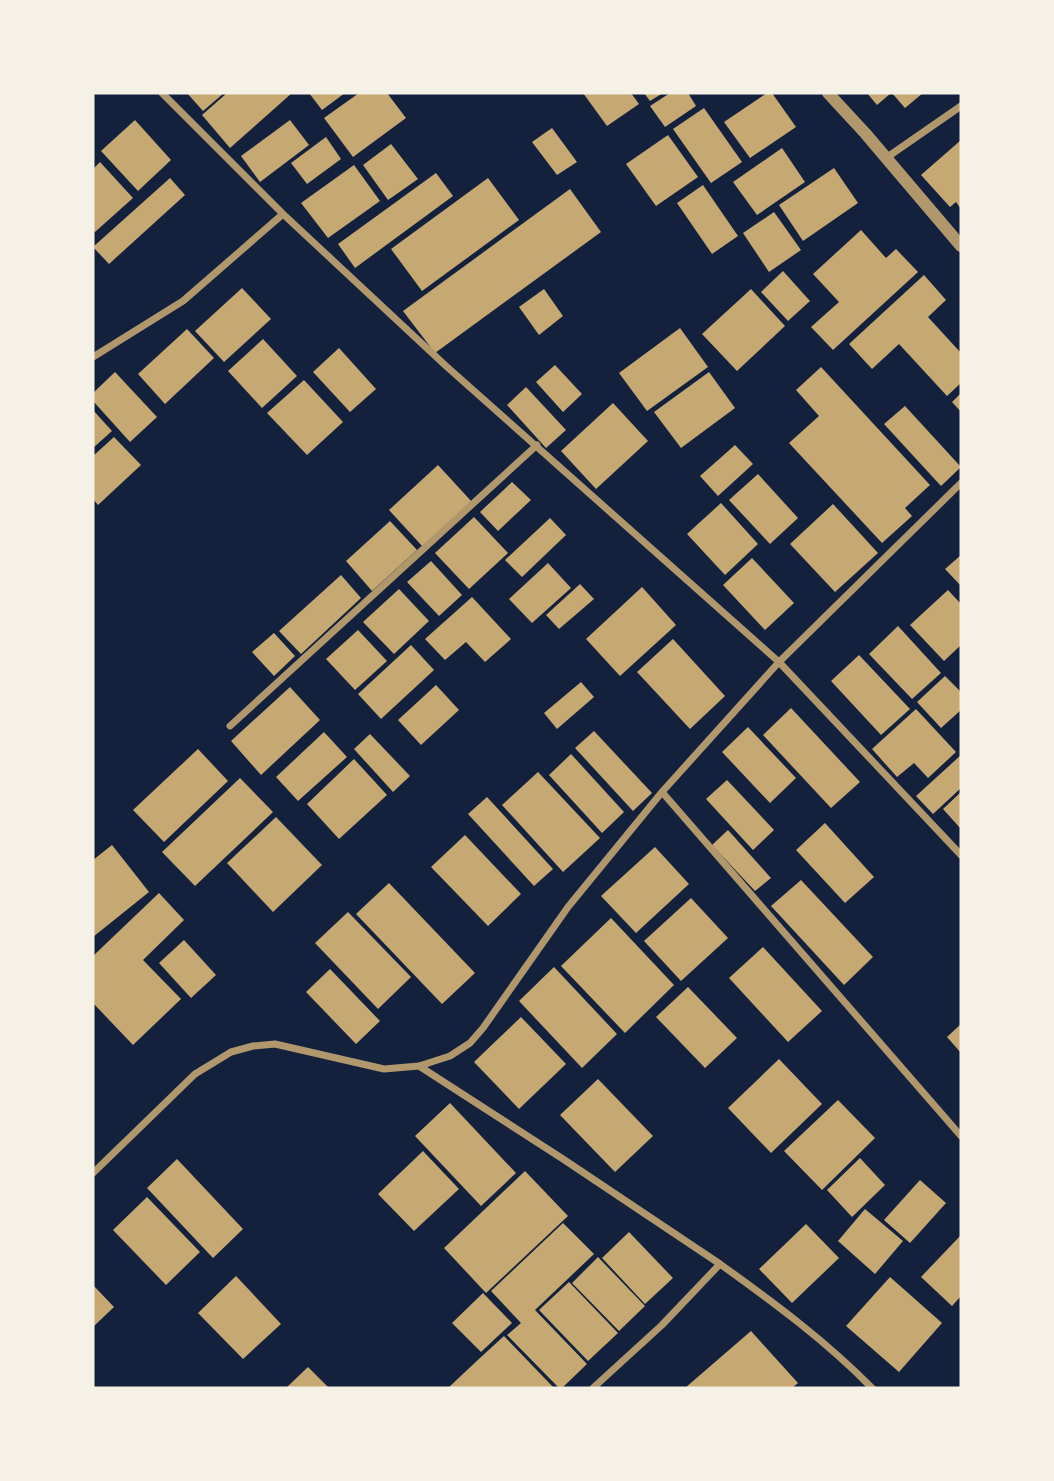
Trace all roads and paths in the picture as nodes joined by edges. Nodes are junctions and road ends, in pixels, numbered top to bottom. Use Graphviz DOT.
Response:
graph roads {
  1 [pos="162,93"];
  2 [pos="828,93"];
  3 [pos="961,106"];
  4 [pos="886,158"];
  5 [pos="283,214"];
  6 [pos="961,246"];
  7 [pos="93,357"];
  8 [pos="537,445"];
  9 [pos="961,484"];
  10 [pos="779,662"];
  11 [pos="230,726"];
  12 [pos="663,792"];
  13 [pos="961,855"];
  14 [pos="419,1066"];
  15 [pos="961,1136"];
  16 [pos="93,1173"];
  17 [pos="720,1264"];
  18 [pos="593,1388"];
  19 [pos="872,1388"];
  1 -- 5 [label="street"];
  2 -- 4 [label="street"];
  3 -- 4 [label="street"];
  4 -- 6 [label="street"];
  5 -- 7 [label="street"];
  5 -- 8 [label="street"];
  8 -- 10 [label="street"];
  8 -- 11 [label="street"];
  9 -- 10 [label="street"];
  10 -- 12 [label="street"];
  10 -- 13 [label="street"];
  12 -- 14 [label="street"];
  12 -- 15 [label="street"];
  14 -- 16 [label="street"];
  14 -- 17 [label="street"];
  17 -- 18 [label="street"];
  17 -- 19 [label="street"];
}
